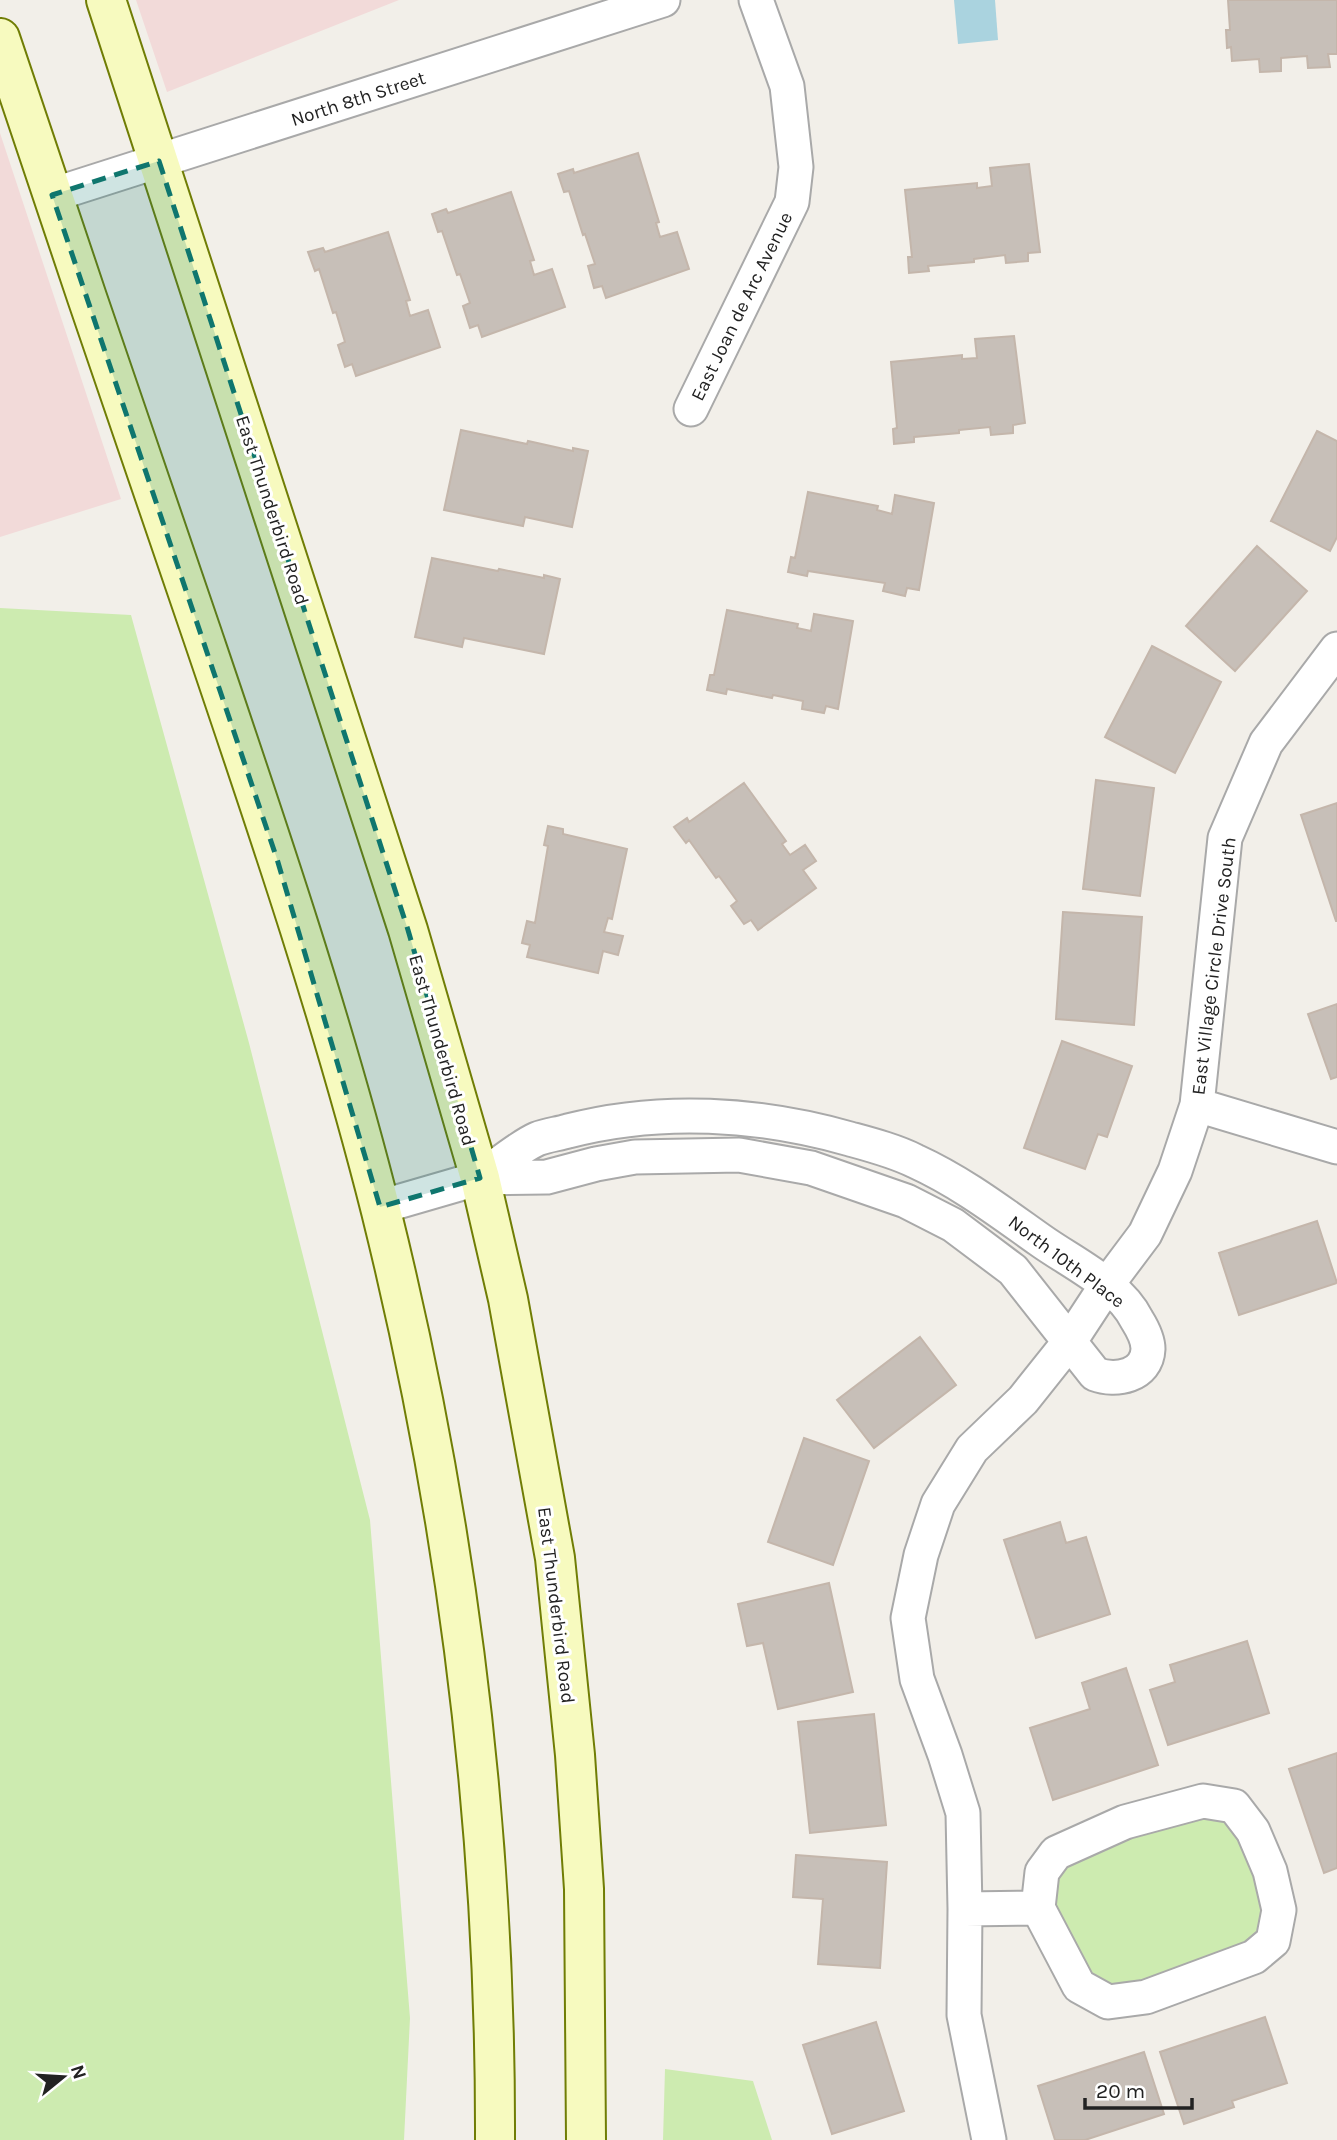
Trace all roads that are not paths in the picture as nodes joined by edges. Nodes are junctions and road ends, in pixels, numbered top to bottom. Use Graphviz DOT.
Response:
graph roads {
  1 [pos="106,0"];
  2 [pos="663,0"];
  3 [pos="756,0"];
  4 [pos="0,38"];
  5 [pos="159,161"];
  6 [pos="52,195"];
  7 [pos="691,409"];
  8 [pos="1337,649"];
  9 [pos="1197,1105"];
  10 [pos="1337,1147"];
  11 [pos="480,1178"];
  12 [pos="380,1207"];
  13 [pos="1106,1286"];
  14 [pos="1070,1341"];
  15 [pos="1038,1908"];
  16 [pos="965,1909"];
  17 [pos="495,2140"];
  18 [pos="586,2140"];
  19 [pos="989,2140"];
  1 -- 5 [label="main road, East Thunderbird Road"];
  2 -- 5 [label="street, North 8th Street"];
  3 -- 7 [label="street, East Joan de Arc Avenue"];
  4 -- 6 [label="main road"];
  5 -- 6 [label="street, North 8th Street"];
  5 -- 11 [label="main road, East Thunderbird Road"];
  6 -- 12 [label="main road"];
  8 -- 9 [label="street, East Village Circle Drive South"];
  9 -- 10 [label="street, East Village Circle Drive South"];
  9 -- 13 [label="street, East Village Circle Drive South"];
  11 -- 12 [label="street, North 10th Place"];
  11 -- 13 [label="street, North 10th Place"];
  11 -- 14 [label="street, North 10th Place"];
  11 -- 18 [label="main road, East Thunderbird Road"];
  12 -- 17 [label="main road"];
  13 -- 14 [label="street, East Village Circle Drive South"];
  13 -- 14 [label="street, North 10th Place"];
  14 -- 16 [label="street, East Village Circle Drive South"];
  15 -- 15 [label="street"];
  15 -- 16 [label="street"];
  16 -- 19 [label="street, East Village Circle Drive South"];
}
